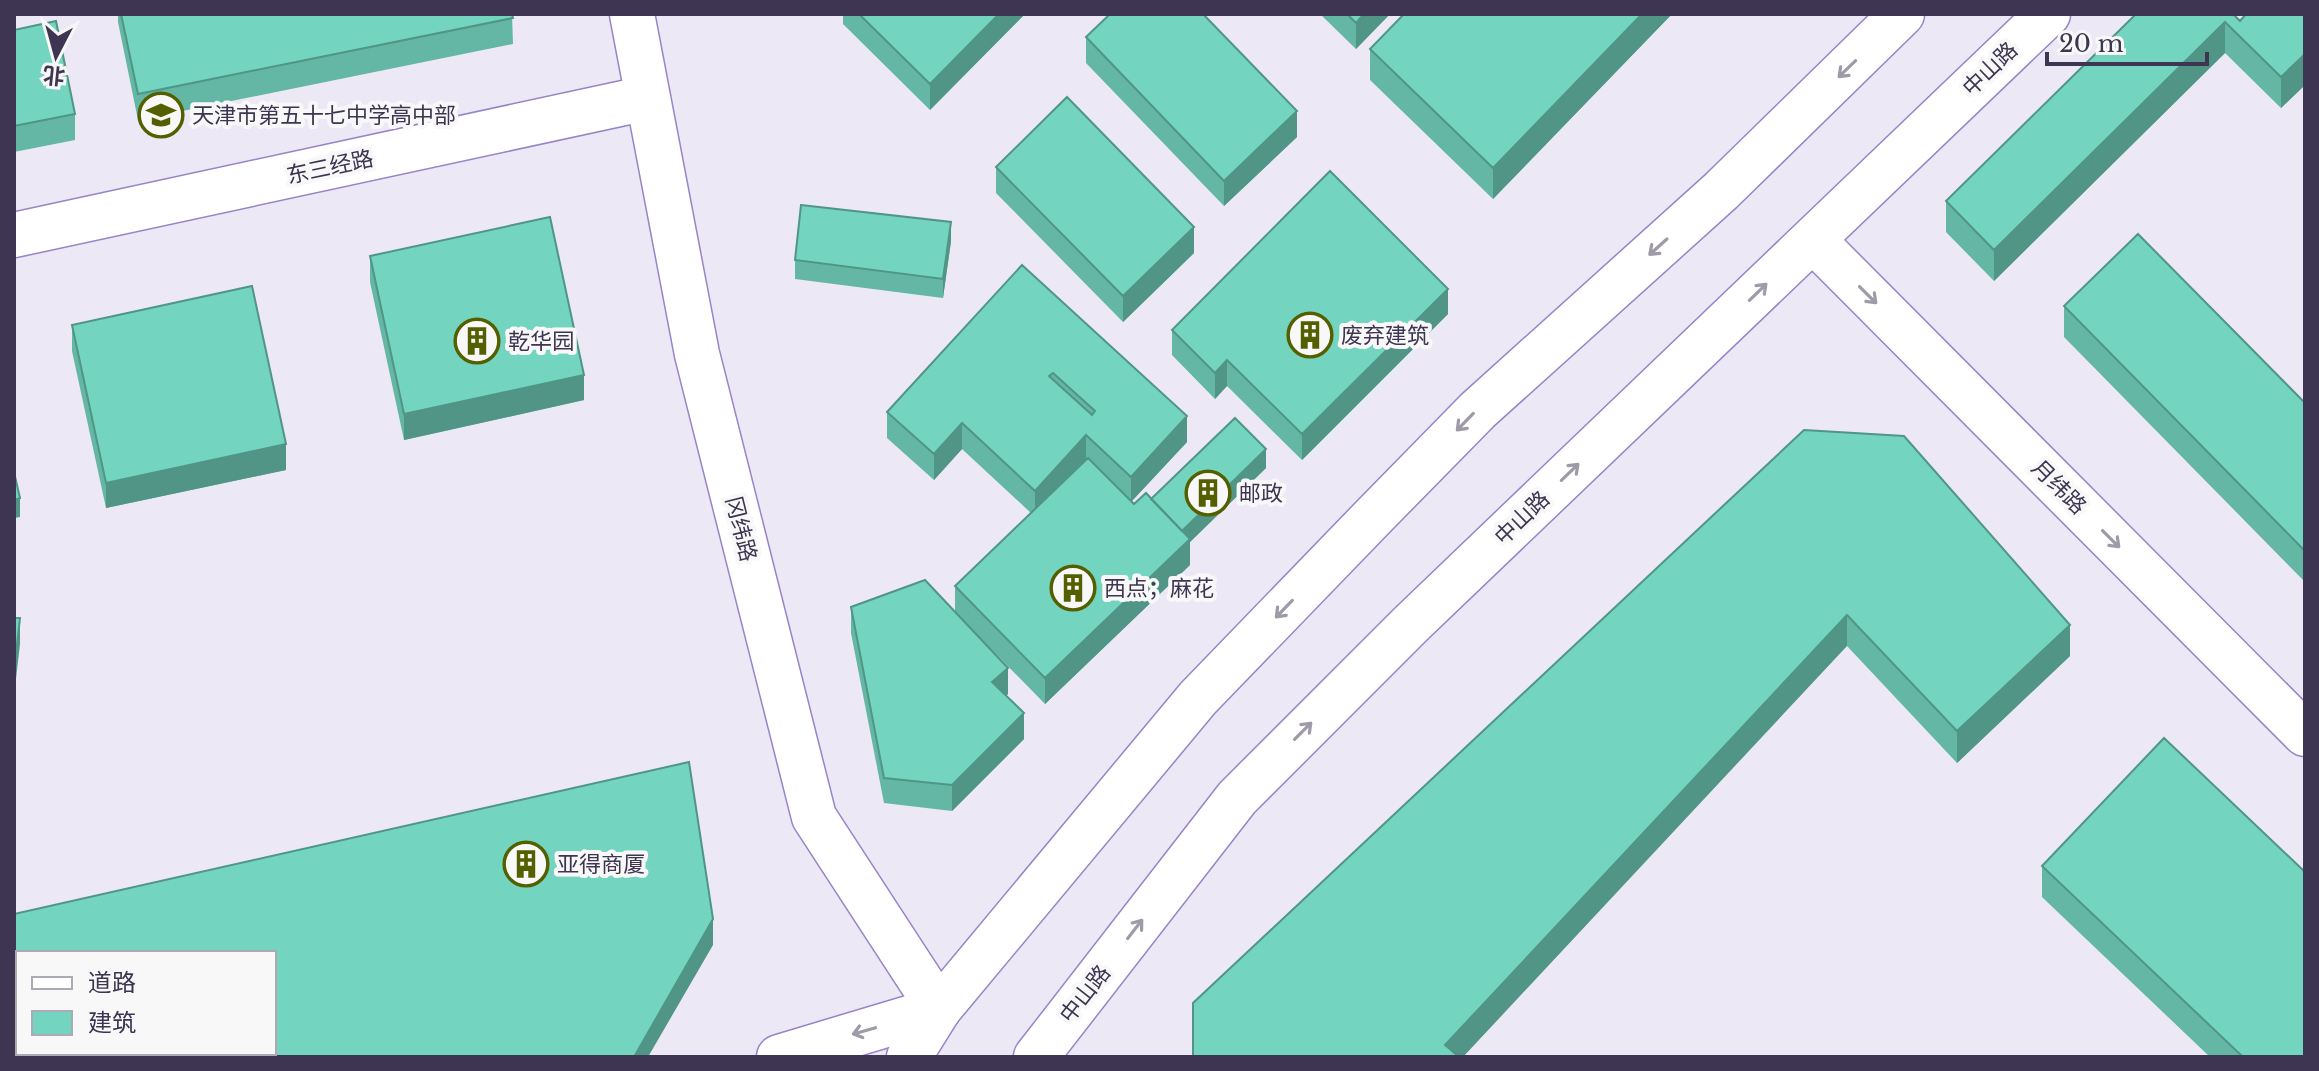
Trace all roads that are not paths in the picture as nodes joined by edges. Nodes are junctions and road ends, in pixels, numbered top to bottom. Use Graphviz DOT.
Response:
graph roads {
  1 [pos="632,14"];
  2 [pos="1902,14"];
  3 [pos="2048,14"];
  4 [pos="647,98"];
  5 [pos="14,235"];
  6 [pos="1813,240"];
  7 [pos="2305,734"];
  8 [pos="939,1009"];
  9 [pos="779,1057"];
  10 [pos="909,1057"];
  11 [pos="1036,1057"];
  1 -- 4 [label="main road, 冈纬路"];
  2 -- 8 [label="main road, one-way"];
  3 -- 6 [label="main road, 中山路"];
  4 -- 5 [label="main road, 东三经路"];
  4 -- 8 [label="main road, 冈纬路"];
  6 -- 7 [label="main road, 月纬路, one-way"];
  11 -- 6 [label="main road, 中山路, one-way"];
  8 -- 9 [label="main road, one-way"];
  8 -- 10 [label="main road"];
}
